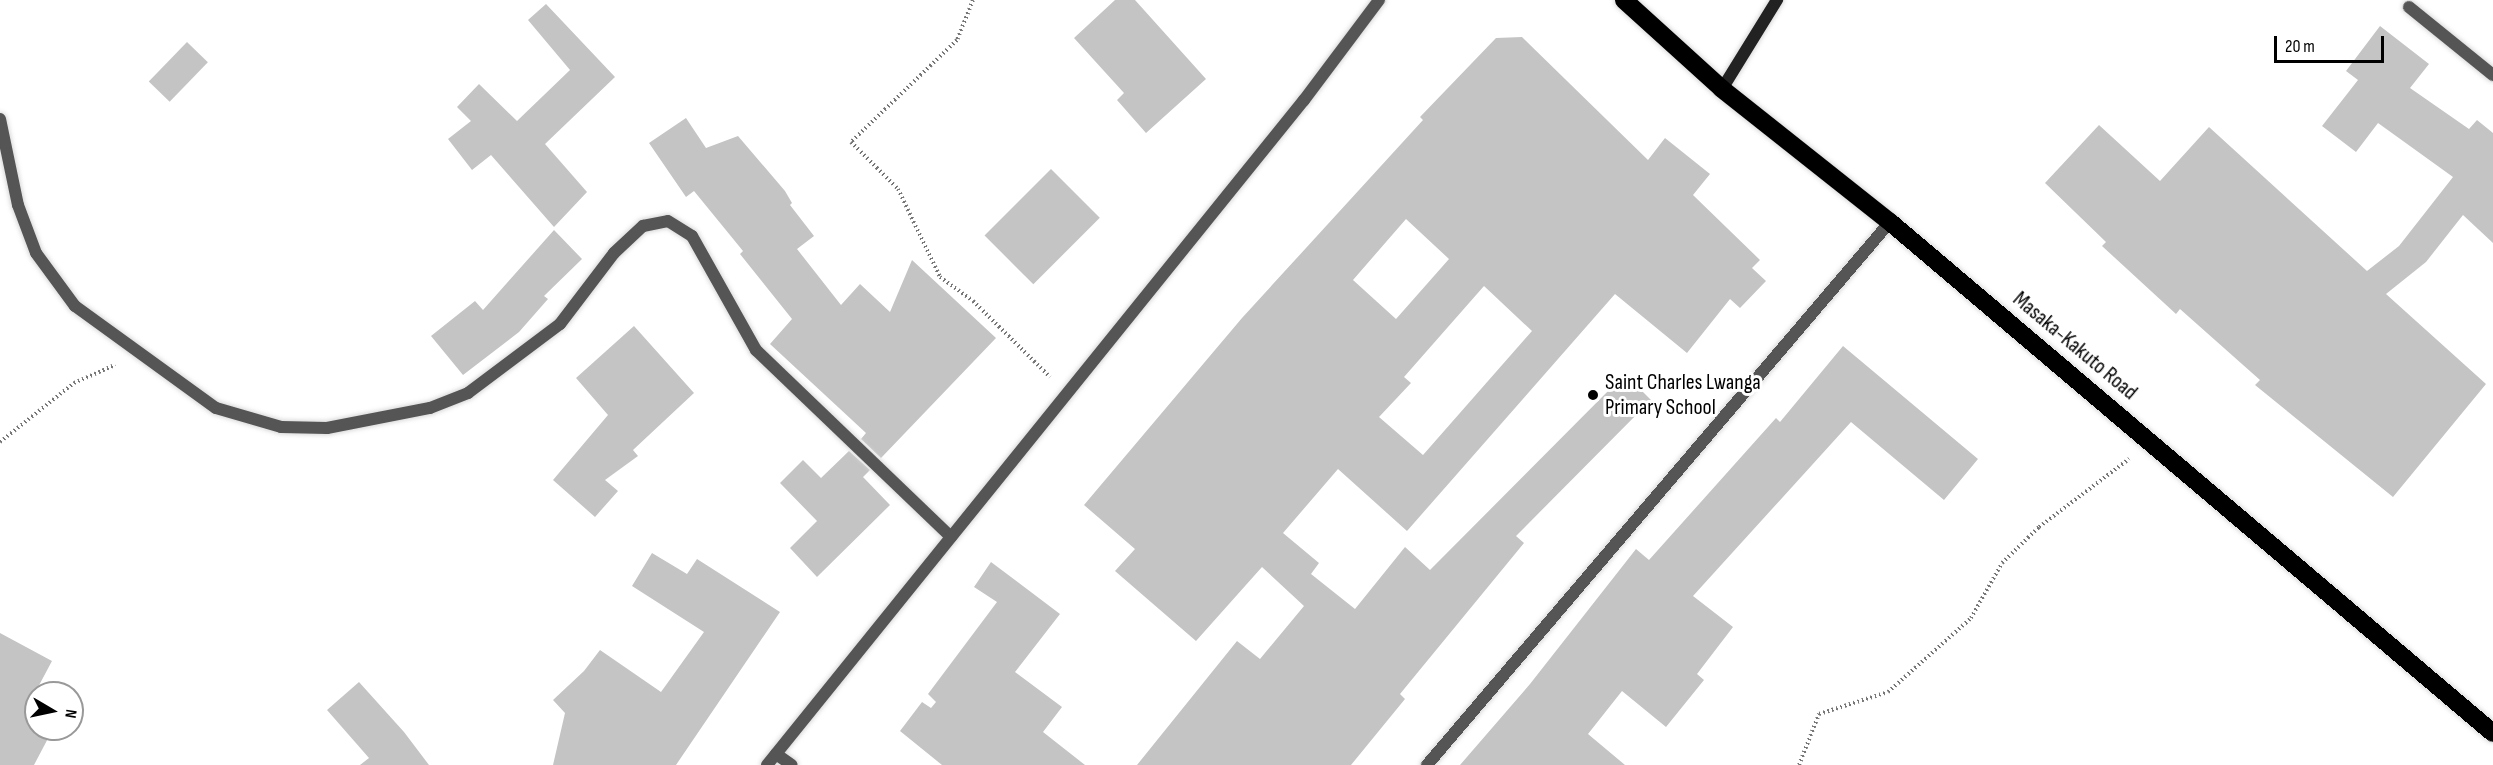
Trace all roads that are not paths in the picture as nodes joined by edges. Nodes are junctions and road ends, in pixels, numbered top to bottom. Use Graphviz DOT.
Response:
graph roads {
  1 [pos="1379,0"];
  2 [pos="1624,0"];
  3 [pos="1777,0"];
  4 [pos="2409,7"];
  5 [pos="2493,75"];
  6 [pos="1722,88"];
  7 [pos="0,119"];
  8 [pos="1890,222"];
  9 [pos="951,537"];
  10 [pos="2493,733"];
  11 [pos="776,754"];
  12 [pos="767,765"];
  13 [pos="792,765"];
  14 [pos="1427,765"];
  1 -- 9 [label="street"];
  2 -- 6 [label="highway, Masaka-Kakuto Road"];
  3 -- 6 [label="street"];
  4 -- 5 [label="street"];
  6 -- 8 [label="highway, Masaka-Kakuto Road"];
  7 -- 9 [label="street"];
  8 -- 10 [label="highway, Masaka-Kakuto Road"];
  8 -- 14 [label="street"];
  9 -- 11 [label="street"];
  11 -- 12 [label="street"];
  11 -- 13 [label="street"];
}
